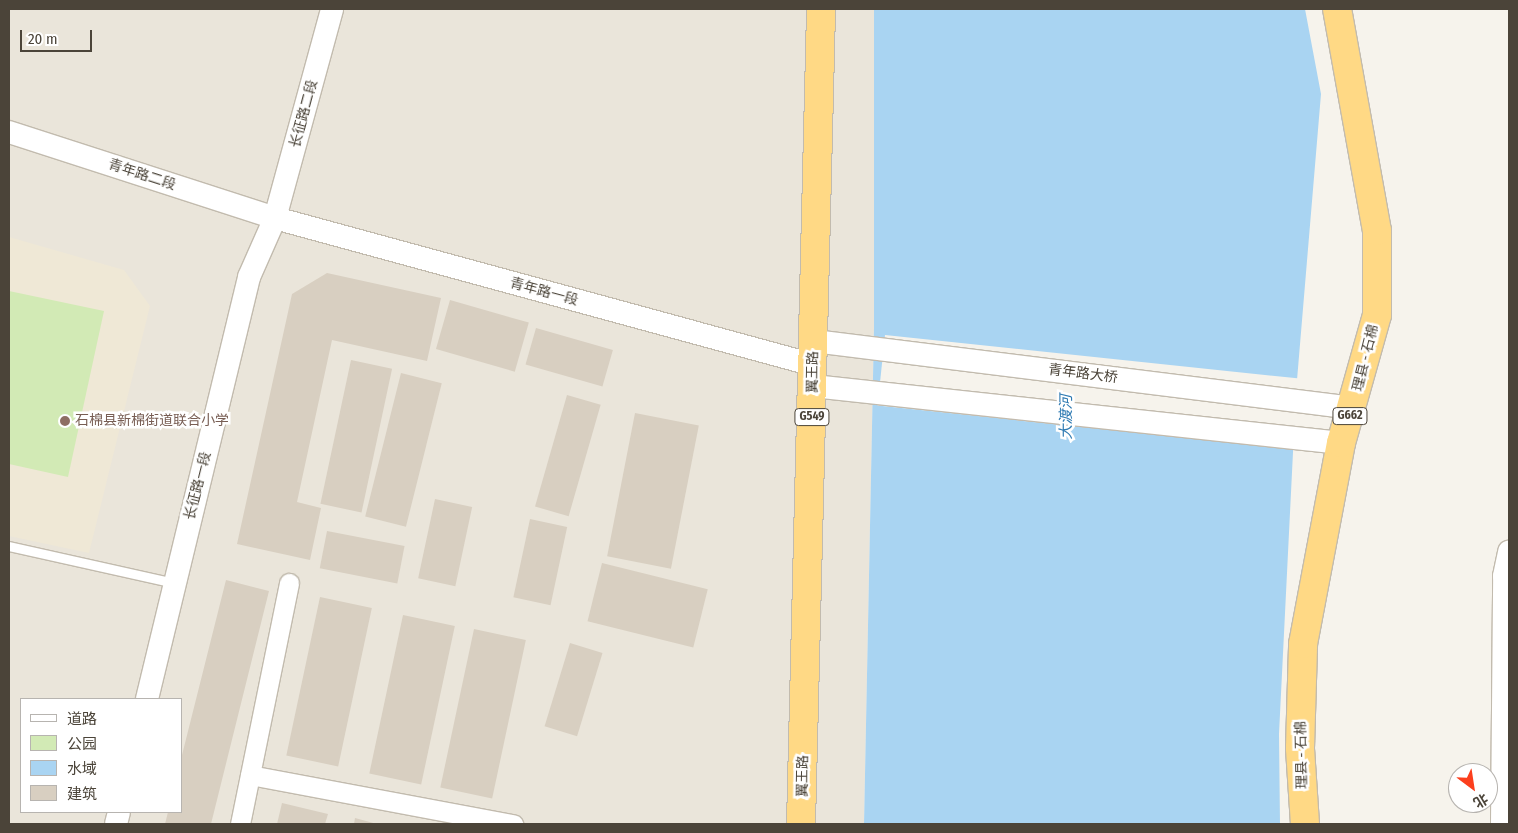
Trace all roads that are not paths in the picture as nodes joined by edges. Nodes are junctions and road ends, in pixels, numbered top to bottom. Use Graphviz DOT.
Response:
graph roads {
  1 [pos="332,9"];
  2 [pos="821,9"];
  3 [pos="1337,9"];
  4 [pos="9,132"];
  5 [pos="275,218"];
  6 [pos="813,364"];
  7 [pos="1353,408"];
  8 [pos="1341,443"];
  9 [pos="9,546"];
  10 [pos="1509,552"];
  11 [pos="175,583"];
  12 [pos="289,583"];
  13 [pos="147,698"];
  14 [pos="250,774"];
  15 [pos="240,824"];
  16 [pos="513,824"];
  17 [pos="802,824"];
  18 [pos="1305,824"];
  19 [pos="1502,824"];
  1 -- 5 [label="street, 长征路二段"];
  2 -- 6 [label="highway, 翼王路 / G549"];
  3 -- 7 [label="highway, 理县 - 石棉 / G662"];
  4 -- 5 [label="street, 青年路二段"];
  5 -- 6 [label="street, 青年路一段"];
  5 -- 11 [label="street, 长征路一段"];
  6 -- 7 [label="street, 青年路大桥"];
  6 -- 8 [label="street"];
  6 -- 17 [label="highway, 翼王路 / G549"];
  7 -- 8 [label="highway, 理县 - 石棉 / G662"];
  8 -- 18 [label="highway, 理县 - 石棉 / G662"];
  9 -- 11 [label="lane"];
  10 -- 19 [label="street"];
  11 -- 13 [label="street, 长征路一段"];
  12 -- 14 [label="street"];
  14 -- 15 [label="street"];
  14 -- 16 [label="street"];
}
